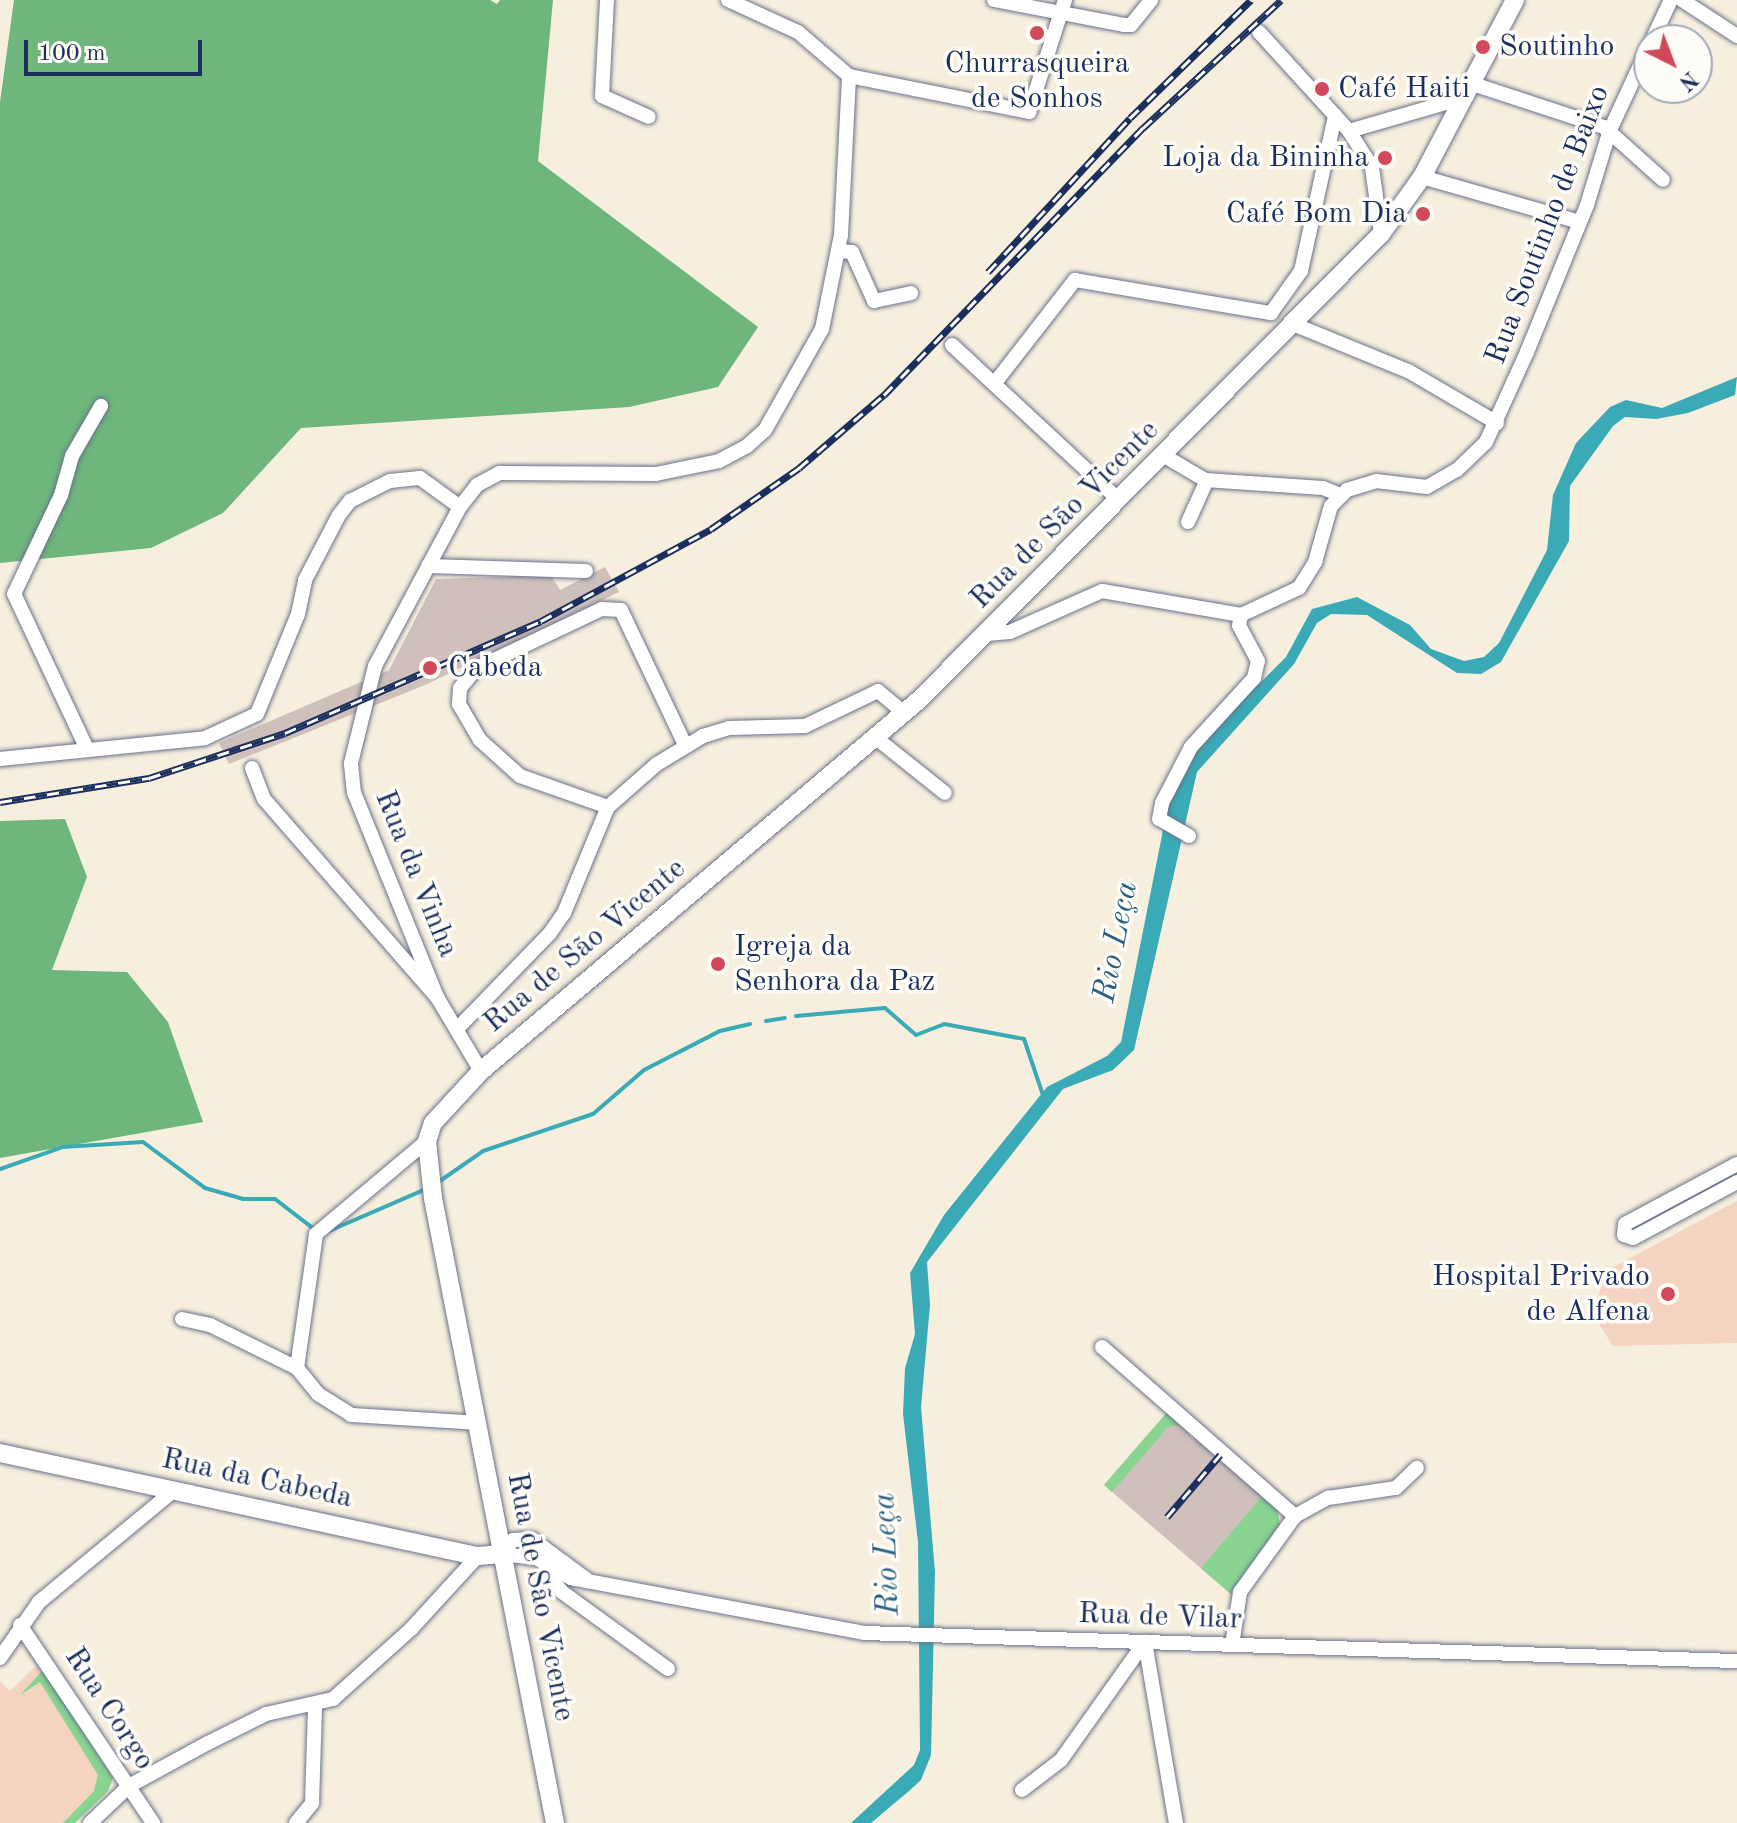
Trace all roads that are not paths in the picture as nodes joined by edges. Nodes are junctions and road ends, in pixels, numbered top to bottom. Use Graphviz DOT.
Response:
graph roads {
  1 [pos="607,0"];
  2 [pos="728,0"];
  3 [pos="994,0"];
  4 [pos="1151,0"];
  5 [pos="1515,0"];
  6 [pos="1671,0"];
  7 [pos="1682,0"];
  8 [pos="1064,8"];
  9 [pos="1660,24"];
  10 [pos="1259,32"];
  11 [pos="1737,36"];
  12 [pos="849,76"];
  13 [pos="1633,80"];
  14 [pos="1469,91"];
  15 [pos="1335,116"];
  16 [pos="649,117"];
  17 [pos="1610,130"];
  18 [pos="1349,131"];
  19 [pos="1422,177"];
  20 [pos="1663,180"];
  21 [pos="1580,222"];
  22 [pos="1381,234"];
  23 [pos="840,251"];
  24 [pos="911,293"];
  25 [pos="1271,313"];
  26 [pos="1290,326"];
  27 [pos="952,345"];
  28 [pos="994,384"];
  29 [pos="101,406"];
  30 [pos="1497,423"];
  31 [pos="1163,455"];
  32 [pos="1207,480"];
  33 [pos="1340,495"];
  34 [pos="1119,500"];
  35 [pos="460,507"];
  36 [pos="1188,522"];
  37 [pos="428,566"];
  38 [pos="586,571"];
  39 [pos="1241,615"];
  40 [pos="987,634"];
  41 [pos="904,713"];
  42 [pos="876,738"];
  43 [pos="685,745"];
  44 [pos="87,749"];
  45 [pos="0,759"];
  46 [pos="252,768"];
  47 [pos="945,793"];
  48 [pos="608,807"];
  49 [pos="1189,836"];
  50 [pos="437,997"];
  51 [pos="457,1029"];
  52 [pos="481,1071"];
  53 [pos="427,1141"];
  54 [pos="1737,1164"];
  55 [pos="1737,1170"];
  56 [pos="1737,1182"];
  57 [pos="1704,1200"];
  58 [pos="182,1319"];
  59 [pos="1102,1347"];
  60 [pos="297,1368"];
  61 [pos="477,1423"];
  62 [pos="0,1453"];
  63 [pos="1417,1468"];
  64 [pos="173,1491"];
  65 [pos="1295,1516"];
  66 [pos="502,1554"];
  67 [pos="478,1556"];
  68 [pos="547,1564"];
  69 [pos="586,1579"];
  70 [pos="20,1625"];
  71 [pos="1145,1642"];
  72 [pos="1232,1645"];
  73 [pos="0,1658"];
  74 [pos="1737,1661"];
  75 [pos="668,1669"];
  76 [pos="315,1706"];
  77 [pos="129,1786"];
  78 [pos="1022,1790"];
  79 [pos="90,1823"];
  80 [pos="153,1823"];
  81 [pos="296,1823"];
  82 [pos="555,1823"];
  83 [pos="1176,1823"];
  1 -- 16 [label="street"];
  2 -- 12 [label="street"];
  3 -- 8 [label="street"];
  4 -- 8 [label="street"];
  5 -- 14 [label="main road, Rua de São Vicente"];
  6 -- 9 [label="street"];
  7 -- 11 [label="street"];
  8 -- 12 [label="street"];
  10 -- 15 [label="street"];
  12 -- 23 [label="street, Rua da Vinha"];
  13 -- 17 [label="street, Rua Soutinho de Baixo"];
  14 -- 17 [label="street"];
  14 -- 18 [label="street"];
  14 -- 19 [label="main road, Rua de São Vicente"];
  15 -- 18 [label="street"];
  15 -- 25 [label="street"];
  17 -- 20 [label="street"];
  17 -- 21 [label="street, Rua Soutinho de Baixo"];
  18 -- 22 [label="street"];
  19 -- 21 [label="street"];
  19 -- 22 [label="main road, Rua de São Vicente"];
  21 -- 30 [label="street, Rua Soutinho de Baixo"];
  22 -- 26 [label="main road, Rua de São Vicente"];
  23 -- 24 [label="street"];
  23 -- 35 [label="street, Rua da Vinha"];
  25 -- 26 [label="street"];
  25 -- 28 [label="street"];
  26 -- 30 [label="street"];
  26 -- 31 [label="main road, Rua de São Vicente"];
  27 -- 28 [label="street"];
  28 -- 34 [label="street"];
  29 -- 44 [label="street"];
  30 -- 33 [label="street, Rua Soutinho de Baixo"];
  31 -- 32 [label="street"];
  31 -- 34 [label="main road, Rua de São Vicente"];
  32 -- 33 [label="street"];
  32 -- 36 [label="street"];
  33 -- 39 [label="street"];
  34 -- 40 [label="main road, Rua de São Vicente"];
  35 -- 37 [label="street, Rua da Vinha"];
  35 -- 44 [label="street"];
  37 -- 38 [label="street"];
  37 -- 50 [label="street, Rua da Vinha"];
  39 -- 40 [label="street"];
  39 -- 49 [label="street"];
  40 -- 41 [label="main road, Rua de São Vicente"];
  41 -- 42 [label="main road, Rua de São Vicente"];
  41 -- 43 [label="street"];
  42 -- 47 [label="street"];
  42 -- 52 [label="main road, Rua de São Vicente"];
  43 -- 48 [label="street"];
  43 -- 48 [label="street"];
  44 -- 45 [label="street"];
  46 -- 50 [label="street"];
  48 -- 51 [label="street"];
  50 -- 51 [label="street"];
  51 -- 52 [label="street"];
  52 -- 53 [label="main road, Rua de São Vicente"];
  53 -- 60 [label="street"];
  53 -- 61 [label="main road, Rua de São Vicente"];
  54 -- 57 [label="street"];
  55 -- 57 [label="street"];
  56 -- 57 [label="street"];
  58 -- 60 [label="street"];
  59 -- 65 [label="street"];
  60 -- 61 [label="street"];
  61 -- 66 [label="main road, Rua de São Vicente"];
  62 -- 64 [label="main road, Rua da Cabeda"];
  63 -- 65 [label="street"];
  64 -- 67 [label="main road, Rua da Cabeda"];
  64 -- 70 [label="street"];
  65 -- 72 [label="street"];
  66 -- 67 [label="main road, Rua da Cabeda"];
  66 -- 68 [label="street, Rua de Vilar"];
  66 -- 69 [label="street, Rua de Vilar"];
  66 -- 82 [label="main road, Rua de São Vicente"];
  67 -- 76 [label="street"];
  68 -- 69 [label="street, Rua de Vilar"];
  68 -- 75 [label="street"];
  69 -- 71 [label="street, Rua de Vilar"];
  70 -- 73 [label="street"];
  70 -- 77 [label="street, Rua Corgo"];
  71 -- 72 [label="street, Rua de Vilar"];
  71 -- 78 [label="street"];
  71 -- 83 [label="street"];
  72 -- 74 [label="street, Rua de Vilar"];
  76 -- 77 [label="street"];
  76 -- 81 [label="street"];
  77 -- 79 [label="street"];
  77 -- 80 [label="street, Rua Corgo"];
}
